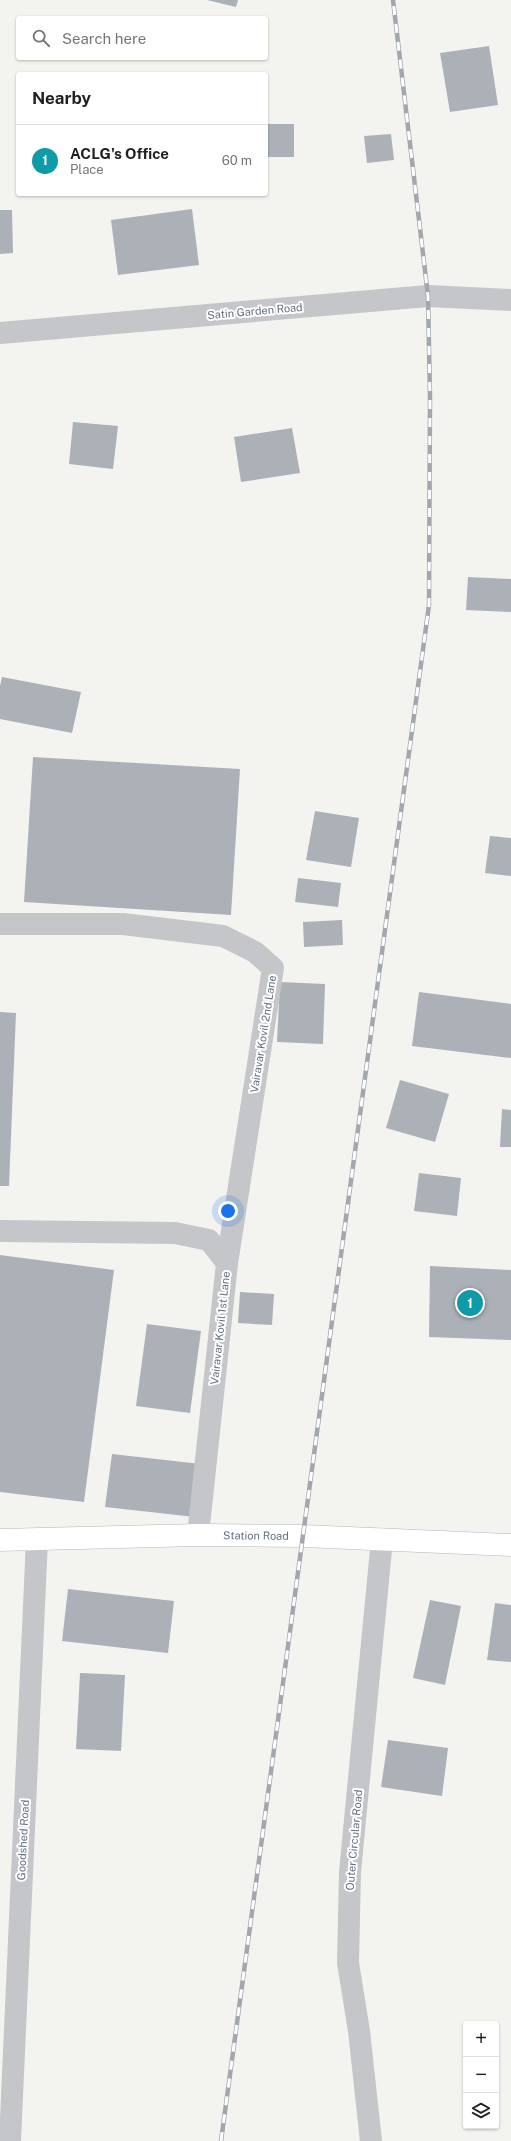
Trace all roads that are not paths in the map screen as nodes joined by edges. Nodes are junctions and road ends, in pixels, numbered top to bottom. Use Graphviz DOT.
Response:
graph roads {
  1 [pos="511,300"];
  2 [pos="0,333"];
  3 [pos="0,924"];
  4 [pos="0,1231"];
  5 [pos="227,1263"];
  6 [pos="198,1536"];
  7 [pos="382,1538"];
  8 [pos="37,1539"];
  9 [pos="0,1540"];
  10 [pos="511,1545"];
  11 [pos="10,2141"];
  12 [pos="371,2141"];
  1 -- 2 [label="street, Satin Garden Road"];
  3 -- 5 [label="street, Vairavar Kovil 2nd Lane"];
  4 -- 5 [label="street, Vairavar Kovil 1st Lane"];
  5 -- 6 [label="street, Vairavar Kovil 1st Lane"];
  6 -- 7 [label="main road, Station Road"];
  6 -- 8 [label="main road, Station Road"];
  7 -- 10 [label="main road, Station Road"];
  7 -- 12 [label="street, Outer Circular Road"];
  8 -- 9 [label="main road, Station Road"];
  8 -- 11 [label="street, Goodshed Road"];
}
